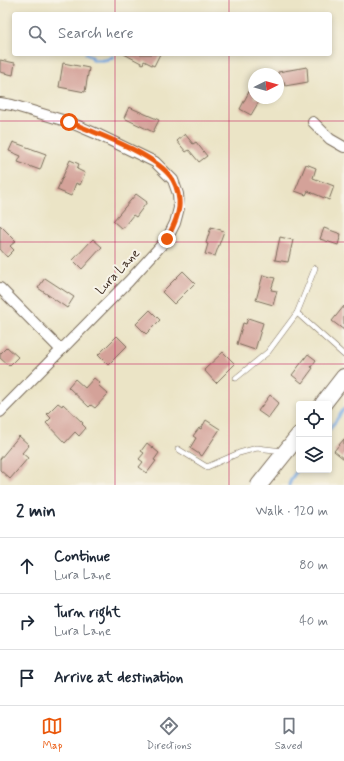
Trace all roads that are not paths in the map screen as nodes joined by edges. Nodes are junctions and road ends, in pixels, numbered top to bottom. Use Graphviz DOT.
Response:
graph roads {
  1 [pos="0,103"];
  2 [pos="313,122"];
  3 [pos="344,147"];
  4 [pos="315,268"];
  5 [pos="0,288"];
  6 [pos="297,313"];
  7 [pos="61,350"];
  8 [pos="344,355"];
  9 [pos="344,377"];
  10 [pos="236,378"];
  11 [pos="325,401"];
  12 [pos="0,412"];
  13 [pos="297,437"];
  14 [pos="178,449"];
  15 [pos="286,452"];
  16 [pos="259,485"];
  1 -- 7 [label="street, Lura Lane"];
  2 -- 3 [label="street"];
  4 -- 6 [label="lane"];
  5 -- 7 [label="street"];
  6 -- 8 [label="lane"];
  6 -- 10 [label="lane"];
  7 -- 12 [label="street, Lura Lane"];
  9 -- 11 [label="main road"];
  13 -- 15 [label="main road"];
  14 -- 15 [label="lane"];
  15 -- 16 [label="main road"];
}
